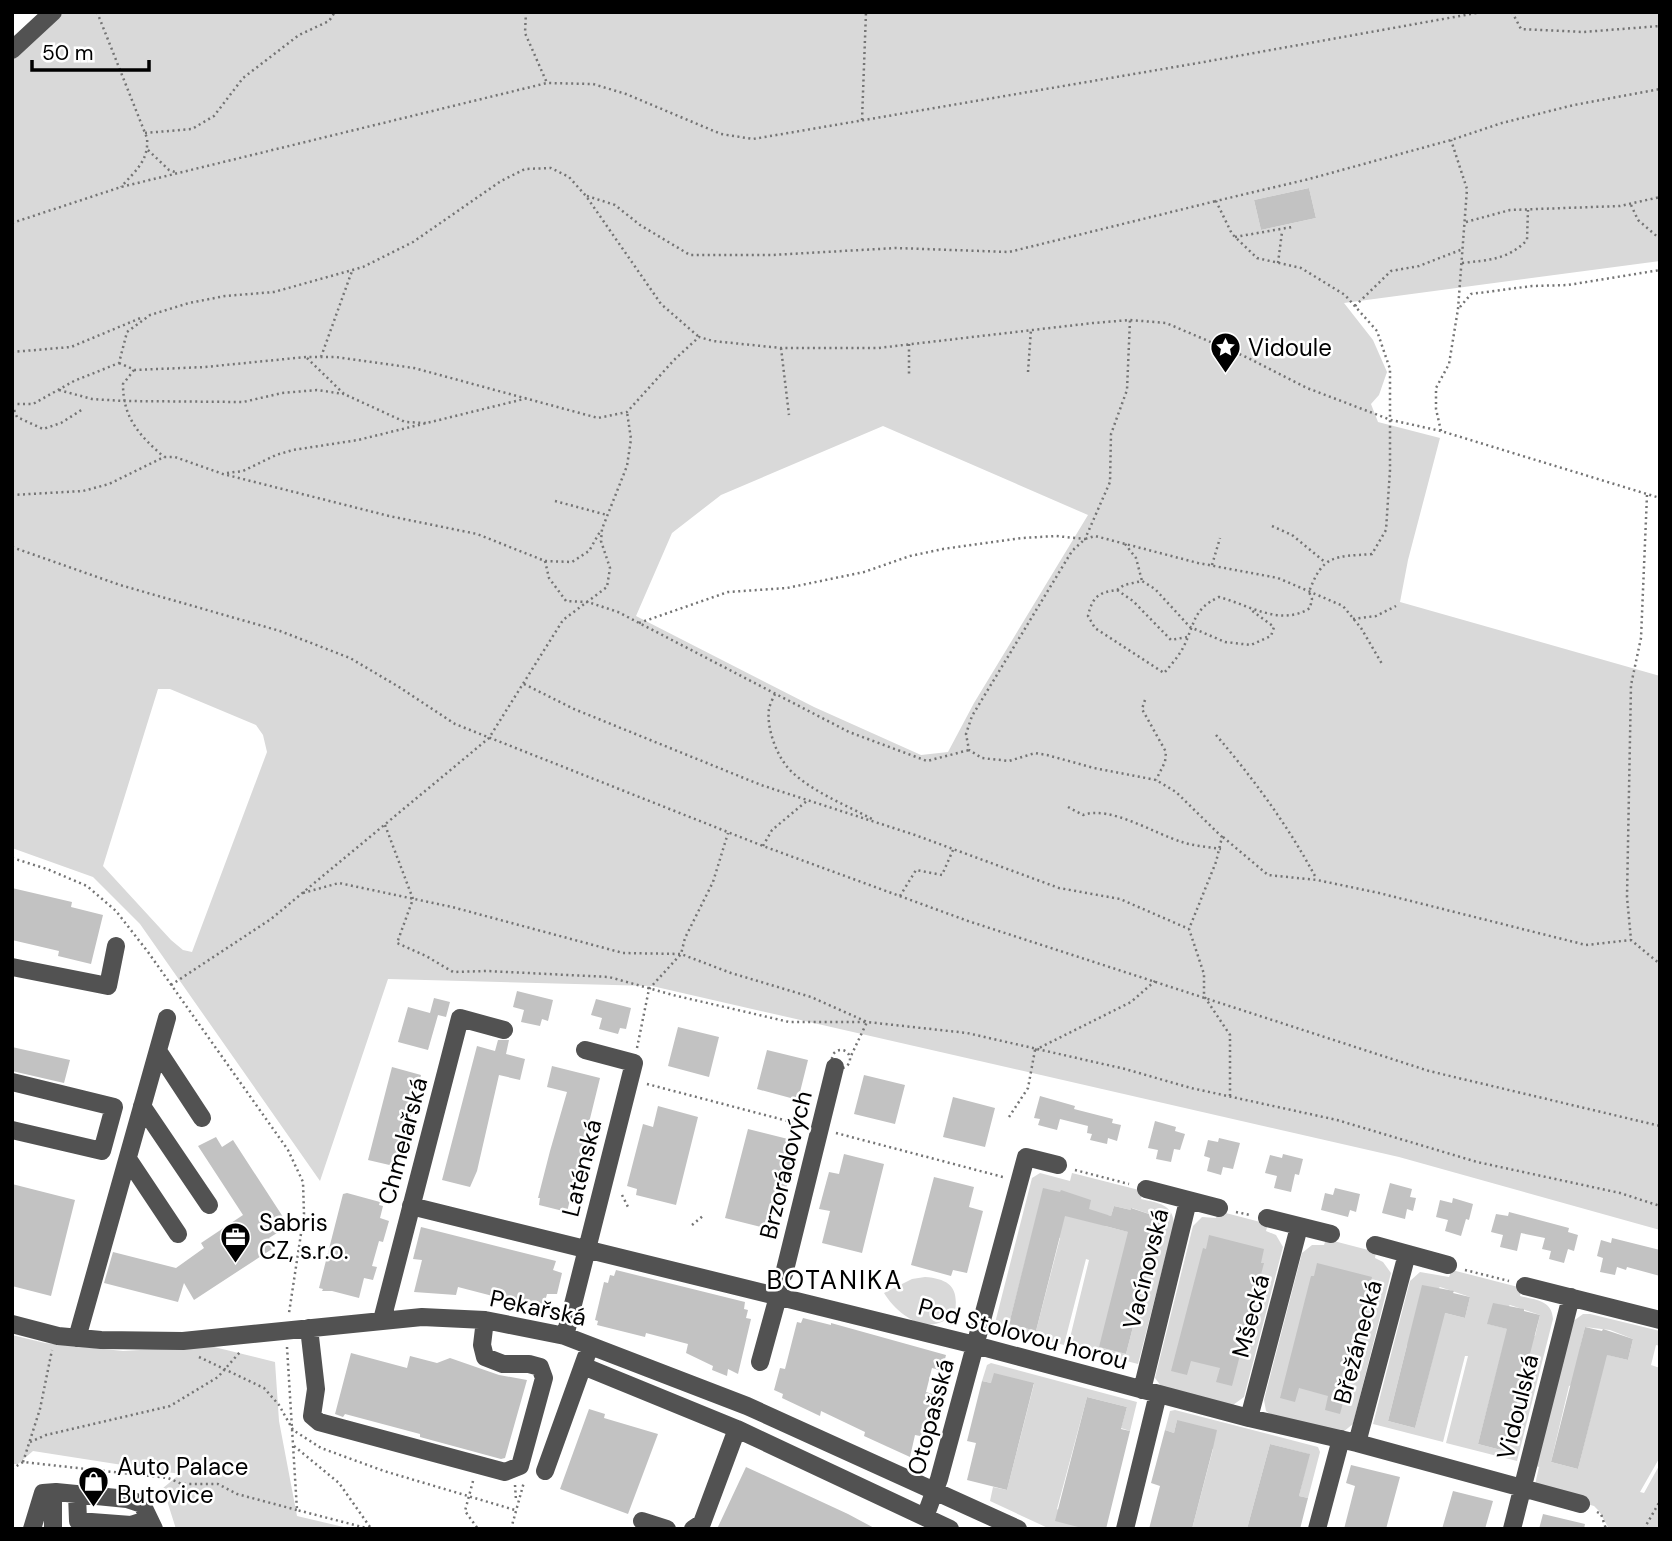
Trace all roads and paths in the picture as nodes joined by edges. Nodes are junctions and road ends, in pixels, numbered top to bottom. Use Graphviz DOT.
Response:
graph roads {
  1 [pos="53,12"];
  2 [pos="97,12"];
  3 [pos="335,12"];
  4 [pos="526,12"];
  5 [pos="866,12"];
  6 [pos="1482,12"];
  7 [pos="1511,12"];
  8 [pos="1660,26"];
  9 [pos="12,50"];
  10 [pos="547,83"];
  11 [pos="1660,89"];
  12 [pos="862,120"];
  13 [pos="145,133"];
  14 [pos="1451,140"];
  15 [pos="148,149"];
  16 [pos="178,173"];
  17 [pos="121,187"];
  18 [pos="586,196"];
  19 [pos="1660,197"];
  20 [pos="1216,201"];
  21 [pos="1630,204"];
  22 [pos="1528,209"];
  23 [pos="12,223"];
  24 [pos="1465,223"];
  25 [pos="1292,227"];
  26 [pos="1282,230"];
  27 [pos="1235,237"];
  28 [pos="1660,239"];
  29 [pos="1463,249"];
  30 [pos="1278,263"];
  31 [pos="1462,263"];
  32 [pos="1660,270"];
  33 [pos="352,271"];
  34 [pos="1355,306"];
  35 [pos="1458,309"];
  36 [pos="149,315"];
  37 [pos="1130,320"];
  38 [pos="1031,329"];
  39 [pos="699,337"];
  40 [pos="909,344"];
  41 [pos="781,348"];
  42 [pos="12,352"];
  43 [pos="306,357"];
  44 [pos="321,357"];
  45 [pos="119,363"];
  46 [pos="135,370"];
  47 [pos="1028,372"];
  48 [pos="909,375"];
  49 [pos="58,390"];
  50 [pos="344,394"];
  51 [pos="529,398"];
  52 [pos="123,401"];
  53 [pos="12,405"];
  54 [pos="83,409"];
  55 [pos="627,412"];
  56 [pos="789,415"];
  57 [pos="1391,420"];
  58 [pos="430,423"];
  59 [pos="1441,430"];
  60 [pos="164,457"];
  61 [pos="223,474"];
  62 [pos="12,495"];
  63 [pos="1647,495"];
  64 [pos="1660,498"];
  65 [pos="555,501"];
  66 [pos="607,515"];
  67 [pos="1272,526"];
  68 [pos="602,529"];
  69 [pos="1220,538"];
  70 [pos="1085,539"];
  71 [pos="1125,544"];
  72 [pos="12,547"];
  73 [pos="545,561"];
  74 [pos="1326,563"];
  75 [pos="1212,565"];
  76 [pos="1142,581"];
  77 [pos="1117,590"];
  78 [pos="1309,592"];
  79 [pos="588,603"];
  80 [pos="1396,606"];
  81 [pos="1250,609"];
  82 [pos="1353,619"];
  83 [pos="639,623"];
  84 [pos="1191,627"];
  85 [pos="1187,637"];
  86 [pos="1382,664"];
  87 [pos="524,683"];
  88 [pos="775,694"];
  89 [pos="1146,700"];
  90 [pos="1216,734"];
  91 [pos="488,738"];
  92 [pos="969,750"];
  93 [pos="1156,780"];
  94 [pos="808,800"];
  95 [pos="1068,807"];
  96 [pos="880,824"];
  97 [pos="385,825"];
  98 [pos="728,833"];
  99 [pos="1222,836"];
  100 [pos="763,846"];
  101 [pos="954,849"];
  102 [pos="1221,849"];
  103 [pos="12,858"];
  104 [pos="1317,880"];
  105 [pos="303,893"];
  106 [pos="900,896"];
  107 [pos="413,899"];
  108 [pos="1189,929"];
  109 [pos="1631,940"];
  110 [pos="116,946"];
  111 [pos="681,954"];
  112 [pos="1660,964"];
  113 [pos="12,967"];
  114 [pos="1155,981"];
  115 [pos="171,985"];
  116 [pos="649,989"];
  117 [pos="1204,996"];
  118 [pos="167,1018"];
  119 [pos="867,1022"];
  120 [pos="504,1030"];
  121 [pos="585,1050"];
  122 [pos="1035,1050"];
  123 [pos="158,1051"];
  124 [pos="634,1062"];
  125 [pos="843,1062"];
  126 [pos="12,1083"];
  127 [pos="1230,1098"];
  128 [pos="142,1106"];
  129 [pos="1009,1117"];
  130 [pos="202,1118"];
  131 [pos="1660,1126"];
  132 [pos="12,1130"];
  133 [pos="128,1159"];
  134 [pos="1058,1165"];
  135 [pos="1146,1189"];
  136 [pos="622,1195"];
  137 [pos="1188,1200"];
  138 [pos="209,1205"];
  139 [pos="411,1206"];
  140 [pos="1660,1206"];
  141 [pos="1219,1208"];
  142 [pos="629,1209"];
  143 [pos="704,1215"];
  144 [pos="1267,1218"];
  145 [pos="692,1225"];
  146 [pos="1299,1227"];
  147 [pos="178,1234"];
  148 [pos="1331,1234"];
  149 [pos="1375,1245"];
  150 [pos="587,1248"];
  151 [pos="1407,1254"];
  152 [pos="1448,1265"];
  153 [pos="784,1274"];
  154 [pos="1525,1286"];
  155 [pos="778,1295"];
  156 [pos="1571,1297"];
  157 [pos="382,1320"];
  158 [pos="485,1320"];
  159 [pos="1660,1320"];
  160 [pos="12,1324"];
  161 [pos="309,1328"];
  162 [pos="286,1332"];
  163 [pos="257,1335"];
  164 [pos="58,1336"];
  165 [pos="565,1336"];
  166 [pos="77,1338"];
  167 [pos="591,1344"];
  168 [pos="975,1345"];
  169 [pos="760,1362"];
  170 [pos="583,1366"];
  171 [pos="1150,1392"];
  172 [pos="1249,1418"];
  173 [pos="737,1429"];
  174 [pos="1349,1441"];
  175 [pos="30,1442"];
  176 [pos="294,1446"];
  177 [pos="23,1462"];
  178 [pos="477,1464"];
  179 [pos="12,1469"];
  180 [pos="545,1471"];
  181 [pos="1523,1487"];
  182 [pos="936,1491"];
  183 [pos="56,1492"];
  184 [pos="77,1494"];
  185 [pos="1660,1501"];
  186 [pos="1581,1504"];
  187 [pos="297,1510"];
  188 [pos="925,1517"];
  189 [pos="642,1521"];
  190 [pos="152,1524"];
  191 [pos="700,1527"];
  192 [pos="32,1529"];
  193 [pos="53,1529"];
  194 [pos="371,1529"];
  195 [pos="478,1529"];
  196 [pos="511,1529"];
  197 [pos="667,1529"];
  198 [pos="950,1529"];
  199 [pos="1018,1529"];
  200 [pos="1125,1529"];
  201 [pos="1317,1529"];
  202 [pos="1512,1529"];
  203 [pos="1606,1529"];
  204 [pos="1644,1529"];
  1 -- 9 [label="street"];
  2 -- 13 [label="path"];
  3 -- 13 [label="path"];
  4 -- 10 [label="path"];
  5 -- 12 [label="path"];
  6 -- 12 [label="path"];
  7 -- 8 [label="path"];
  10 -- 12 [label="path"];
  10 -- 16 [label="path"];
  11 -- 14 [label="path"];
  13 -- 15 [label="path"];
  14 -- 20 [label="path"];
  14 -- 24 [label="path"];
  15 -- 16 [label="path"];
  15 -- 17 [label="path"];
  16 -- 17 [label="path"];
  17 -- 23 [label="path"];
  18 -- 20 [label="path"];
  18 -- 33 [label="path"];
  18 -- 39 [label="path"];
  19 -- 21 [label="path"];
  20 -- 27 [label="path"];
  21 -- 22 [label="path"];
  21 -- 28 [label="path"];
  22 -- 24 [label="path"];
  22 -- 31 [label="path"];
  24 -- 29 [label="path"];
  25 -- 26 [label="path"];
  26 -- 27 [label="path"];
  26 -- 30 [label="path"];
  27 -- 30 [label="path"];
  29 -- 31 [label="path"];
  29 -- 34 [label="path"];
  30 -- 34 [label="path"];
  31 -- 35 [label="path"];
  32 -- 35 [label="path"];
  33 -- 36 [label="path"];
  33 -- 44 [label="path"];
  34 -- 57 [label="path"];
  35 -- 59 [label="path"];
  36 -- 42 [label="path"];
  36 -- 45 [label="path"];
  37 -- 38 [label="path"];
  37 -- 57 [label="path"];
  37 -- 70 [label="path"];
  38 -- 40 [label="path"];
  38 -- 47 [label="path"];
  39 -- 41 [label="path"];
  39 -- 55 [label="path"];
  40 -- 41 [label="path"];
  40 -- 48 [label="path"];
  41 -- 56 [label="path"];
  43 -- 44 [label="path"];
  43 -- 46 [label="path"];
  43 -- 50 [label="path"];
  44 -- 51 [label="path"];
  45 -- 46 [label="path"];
  45 -- 49 [label="path"];
  46 -- 52 [label="path"];
  49 -- 52 [label="path"];
  49 -- 53 [label="path"];
  50 -- 52 [label="path"];
  50 -- 58 [label="path"];
  51 -- 55 [label="path"];
  51 -- 58 [label="path"];
  52 -- 60 [label="path"];
  53 -- 54 [label="path"];
  55 -- 66 [label="path"];
  57 -- 59 [label="path"];
  57 -- 74 [label="path"];
  58 -- 61 [label="path"];
  59 -- 63 [label="path"];
  60 -- 61 [label="path"];
  60 -- 62 [label="path"];
  61 -- 73 [label="path"];
  63 -- 64 [label="path"];
  63 -- 109 [label="path"];
  65 -- 66 [label="path"];
  66 -- 68 [label="path"];
  67 -- 74 [label="path"];
  68 -- 73 [label="path"];
  68 -- 79 [label="path"];
  69 -- 75 [label="path"];
  70 -- 71 [label="path"];
  70 -- 83 [label="path"];
  70 -- 92 [label="path"];
  71 -- 75 [label="path"];
  71 -- 76 [label="path"];
  72 -- 91 [label="path"];
  73 -- 79 [label="path"];
  74 -- 78 [label="path"];
  75 -- 78 [label="path"];
  76 -- 77 [label="path"];
  76 -- 84 [label="path"];
  77 -- 85 [label="path"];
  77 -- 85 [label="path"];
  78 -- 81 [label="path"];
  78 -- 82 [label="path"];
  79 -- 83 [label="path"];
  79 -- 87 [label="path"];
  80 -- 82 [label="path"];
  81 -- 84 [label="path"];
  81 -- 84 [label="path"];
  82 -- 86 [label="path"];
  83 -- 88 [label="path"];
  84 -- 85 [label="path"];
  87 -- 91 [label="path"];
  87 -- 94 [label="path"];
  88 -- 92 [label="path"];
  88 -- 96 [label="path"];
  89 -- 93 [label="path"];
  90 -- 104 [label="path"];
  91 -- 97 [label="path"];
  91 -- 98 [label="path"];
  92 -- 93 [label="path"];
  93 -- 99 [label="path"];
  94 -- 96 [label="path"];
  94 -- 100 [label="path"];
  95 -- 102 [label="path"];
  96 -- 101 [label="path"];
  97 -- 105 [label="path"];
  97 -- 107 [label="path"];
  98 -- 100 [label="path"];
  98 -- 111 [label="path"];
  99 -- 102 [label="path"];
  99 -- 104 [label="path"];
  100 -- 106 [label="path"];
  101 -- 106 [label="path"];
  101 -- 108 [label="path"];
  102 -- 108 [label="path"];
  103 -- 115 [label="path"];
  104 -- 109 [label="path"];
  105 -- 107 [label="path"];
  105 -- 115 [label="path"];
  106 -- 114 [label="path"];
  107 -- 111 [label="path"];
  107 -- 116 [label="path"];
  108 -- 117 [label="path"];
  109 -- 112 [label="path"];
  110 -- 113 [label="street"];
  111 -- 116 [label="path"];
  111 -- 119 [label="path"];
  114 -- 117 [label="path"];
  114 -- 122 [label="path"];
  115 -- 162 [label="path"];
  116 -- 119 [label="path"];
  116 -- 124 [label="path"];
  117 -- 127 [label="path"];
  117 -- 131 [label="path"];
  118 -- 123 [label="street"];
  119 -- 122 [label="path"];
  119 -- 125 [label="path"];
  120 -- 139 [label="street, Chmelařská"];
  121 -- 124 [label="street"];
  122 -- 127 [label="path"];
  122 -- 129 [label="path"];
  123 -- 128 [label="street"];
  123 -- 130 [label="street"];
  124 -- 150 [label="street, Laténská"];
  125 -- 153 [label="street, Brzorádových"];
  126 -- 132 [label="street"];
  127 -- 140 [label="path"];
  128 -- 133 [label="street"];
  128 -- 138 [label="street"];
  133 -- 147 [label="street"];
  133 -- 166 [label="street"];
  134 -- 135 [label="path"];
  134 -- 168 [label="street, Otopašská"];
  135 -- 137 [label="street, Vacínovská"];
  136 -- 142 [label="path"];
  137 -- 141 [label="street, Vacínovská"];
  137 -- 171 [label="street, Vacínovská"];
  139 -- 150 [label="street, Pod Stolovou horou"];
  139 -- 157 [label="street, Chmelařská"];
  141 -- 144 [label="path"];
  143 -- 145 [label="path"];
  144 -- 146 [label="street"];
  146 -- 148 [label="street"];
  146 -- 172 [label="street, Mšecká"];
  149 -- 151 [label="street, Břežánecká"];
  150 -- 155 [label="street, Pod Stolovou horou"];
  150 -- 165 [label="street, Laténská"];
  151 -- 152 [label="street, Břežánecká"];
  151 -- 174 [label="street, Břežánecká"];
  152 -- 154 [label="path"];
  154 -- 156 [label="street"];
  155 -- 168 [label="street, Pod Stolovou horou"];
  155 -- 169 [label="street"];
  156 -- 159 [label="street"];
  156 -- 181 [label="street, Vidoulská"];
  157 -- 158 [label="street, Pekařská"];
  157 -- 161 [label="street, Pekařská"];
  158 -- 165 [label="street, Pekařská"];
  158 -- 178 [label="street"];
  160 -- 164 [label="street, Pekařská"];
  161 -- 162 [label="street, Pekařská"];
  161 -- 178 [label="street"];
  162 -- 163 [label="street, Pekařská"];
  162 -- 176 [label="path"];
  163 -- 166 [label="street, Pekařská"];
  163 -- 175 [label="path"];
  164 -- 166 [label="street, Pekařská"];
  164 -- 177 [label="path"];
  165 -- 167 [label="street, Pekařská"];
  167 -- 170 [label="street"];
  167 -- 182 [label="street, Pekařská"];
  168 -- 171 [label="street, Pod Stolovou horou"];
  168 -- 182 [label="street, Otopašská"];
  170 -- 173 [label="street, Pekařská"];
  170 -- 180 [label="street"];
  171 -- 172 [label="street, Pod Stolovou horou"];
  171 -- 200 [label="street, Vacínovská"];
  172 -- 174 [label="street, Pod Stolovou horou"];
  173 -- 188 [label="street, Pekařská"];
  173 -- 191 [label="street"];
  174 -- 181 [label="street, Pod Stolovou horou"];
  174 -- 201 [label="street, Břežánecká"];
  176 -- 187 [label="path"];
  176 -- 194 [label="path"];
  177 -- 179 [label="path"];
  177 -- 187 [label="path"];
  178 -- 195 [label="path"];
  180 -- 196 [label="path"];
  181 -- 186 [label="street, Pod Stolovou horou"];
  181 -- 202 [label="street, Vidoulská"];
  182 -- 188 [label="street, Otopašská"];
  182 -- 199 [label="street, Pekařská"];
  183 -- 184 [label="street"];
  183 -- 192 [label="street"];
  183 -- 193 [label="street"];
  184 -- 190 [label="street"];
  184 -- 190 [label="street"];
  185 -- 204 [label="path"];
  186 -- 203 [label="path"];
  187 -- 194 [label="path"];
  188 -- 198 [label="street, Pekařská"];
  189 -- 197 [label="street"];
}
